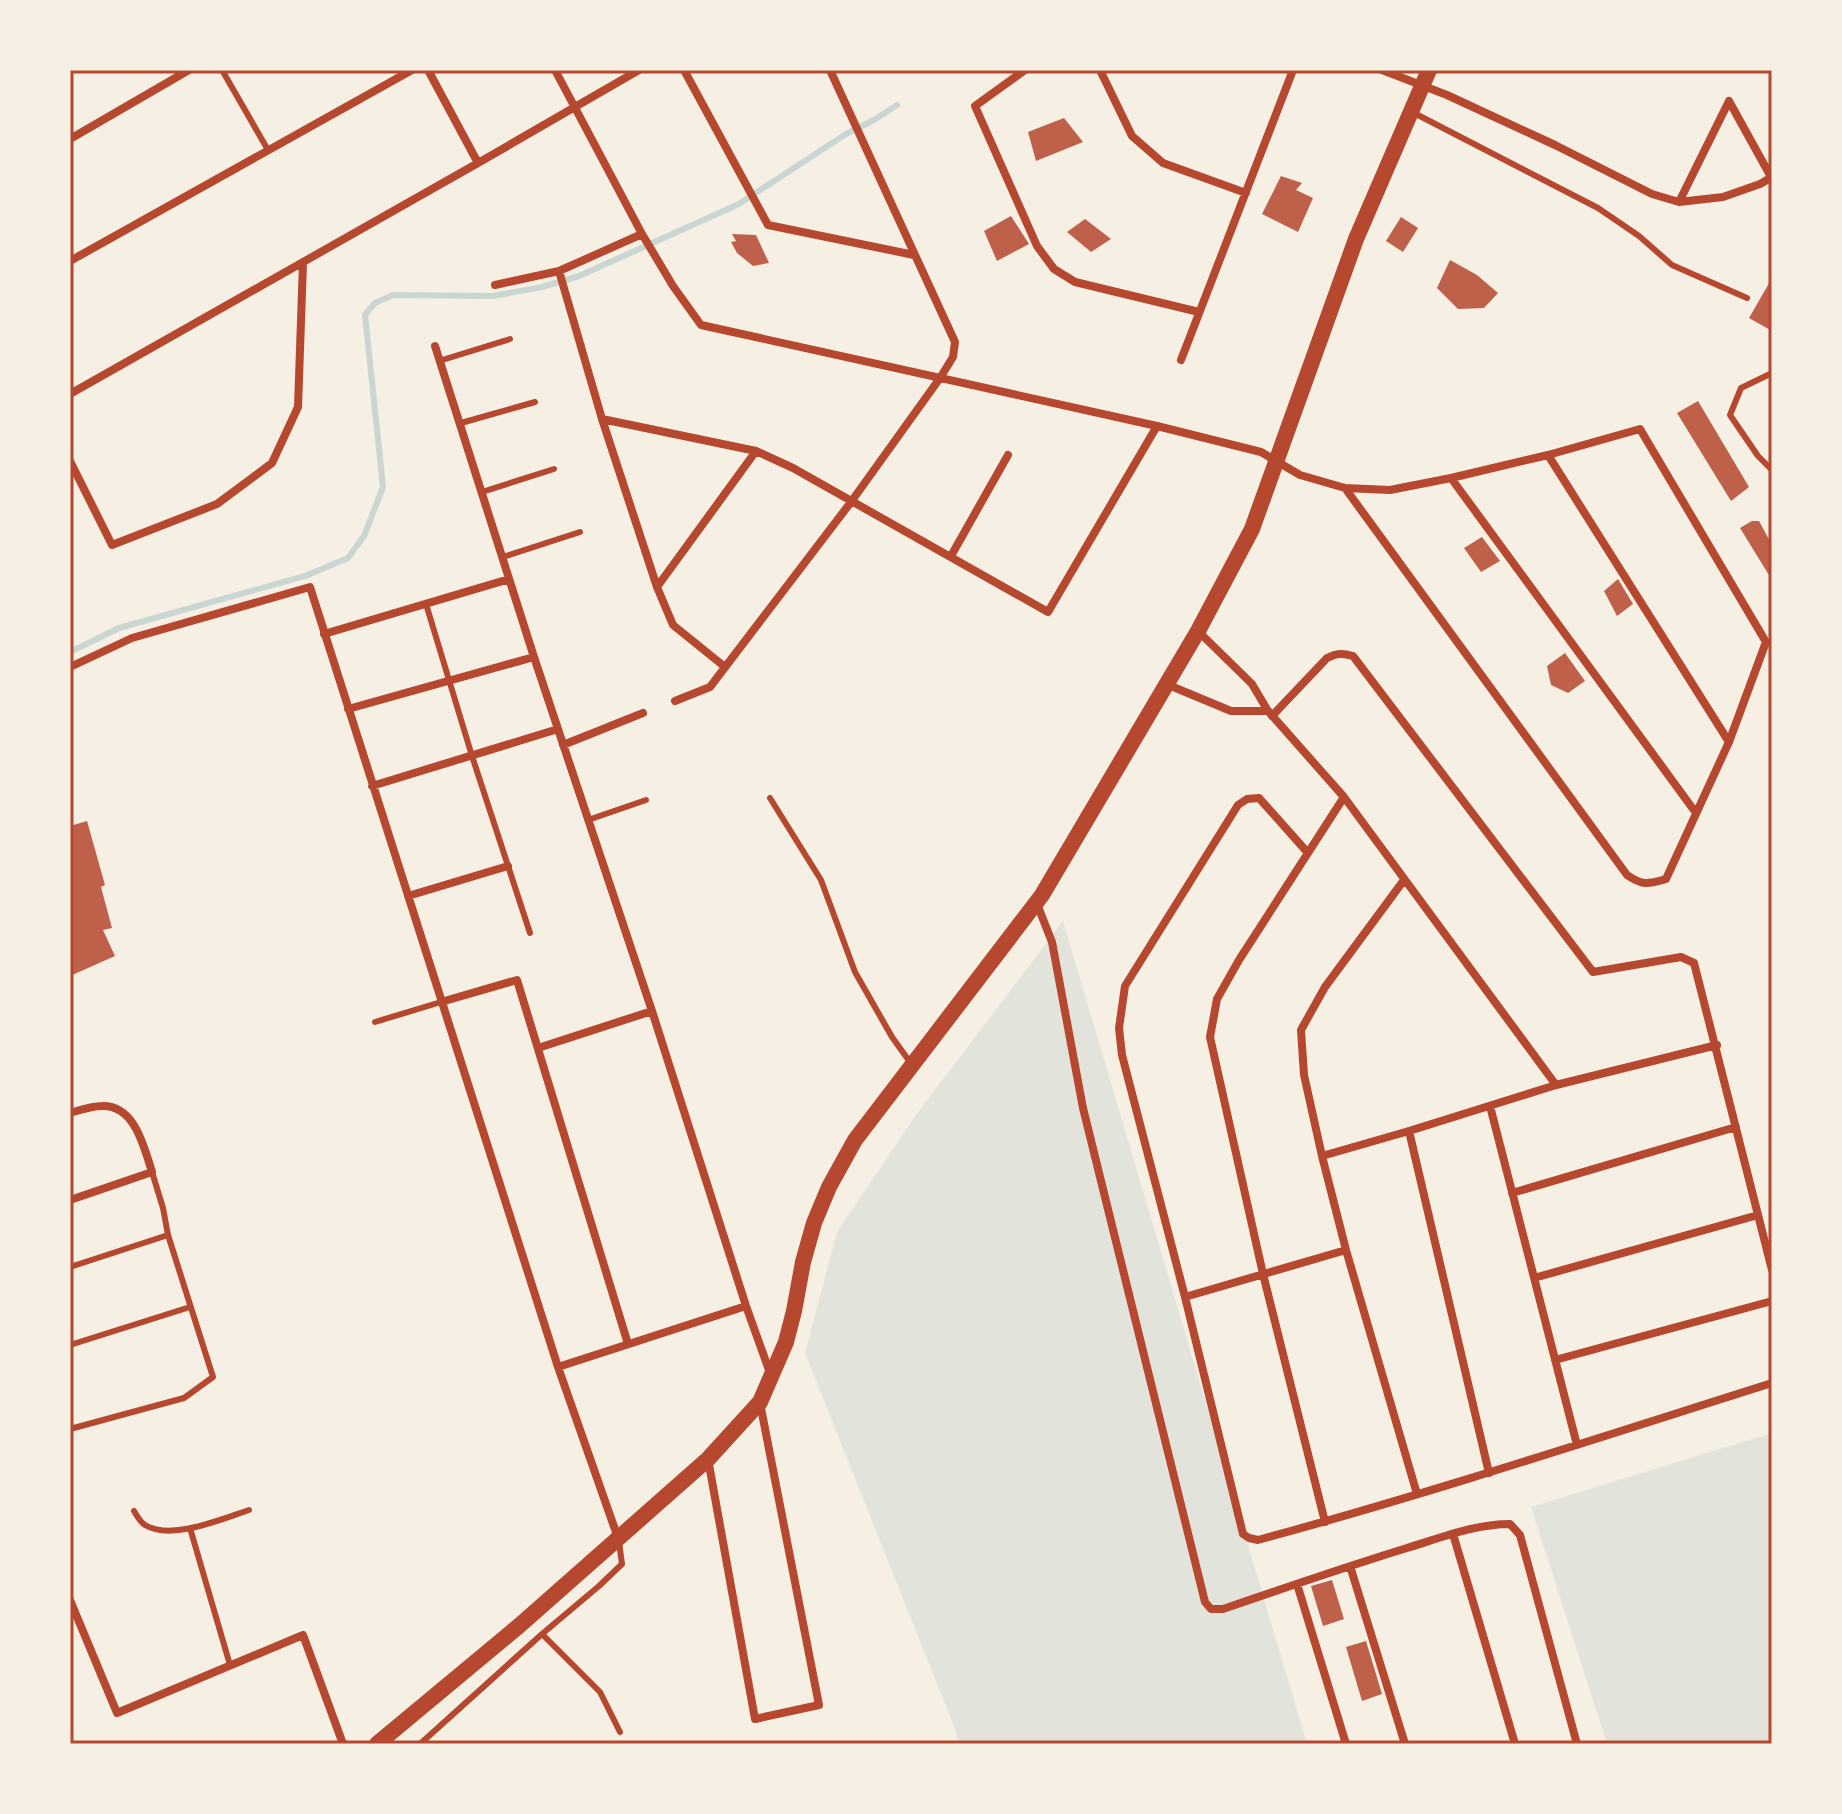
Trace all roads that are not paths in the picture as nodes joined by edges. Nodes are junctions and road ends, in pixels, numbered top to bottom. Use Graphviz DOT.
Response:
graph roads {
  1 [pos="189,70"];
  2 [pos="222,70"];
  3 [pos="412,70"];
  4 [pos="428,70"];
  5 [pos="555,70"];
  6 [pos="639,70"];
  7 [pos="684,70"];
  8 [pos="830,70"];
  9 [pos="1025,70"];
  10 [pos="1100,70"];
  11 [pos="1293,70"];
  12 [pos="1382,70"];
  13 [pos="1429,70"];
  14 [pos="1422,86"];
  15 [pos="575,106"];
  16 [pos="1411,111"];
  17 [pos="70,139"];
  18 [pos="268,150"];
  19 [pos="478,163"];
  20 [pos="1772,177"];
  21 [pos="1246,193"];
  22 [pos="1679,202"];
  23 [pos="642,234"];
  24 [pos="914,255"];
  25 [pos="70,261"];
  26 [pos="303,263"];
  27 [pos="559,271"];
  28 [pos="495,285"];
  29 [pos="1747,298"];
  30 [pos="1199,312"];
  31 [pos="510,339"];
  32 [pos="435,346"];
  33 [pos="1181,360"];
  34 [pos="439,361"];
  35 [pos="1772,373"];
  36 [pos="940,378"];
  37 [pos="70,394"];
  38 [pos="535,402"];
  39 [pos="602,419"];
  40 [pos="461,423"];
  41 [pos="1157,426"];
  42 [pos="756,451"];
  43 [pos="1008,455"];
  44 [pos="1548,455"];
  45 [pos="70,461"];
  46 [pos="1277,461"];
  47 [pos="554,469"];
  48 [pos="1772,470"];
  49 [pos="1451,478"];
  50 [pos="1345,488"];
  51 [pos="482,492"];
  52 [pos="851,502"];
  53 [pos="580,532"];
  54 [pos="951,556"];
  55 [pos="503,557"];
  56 [pos="509,579"];
  57 [pos="657,587"];
  58 [pos="426,604"];
  59 [pos="1198,631"];
  60 [pos="324,634"];
  61 [pos="534,657"];
  62 [pos="70,667"];
  63 [pos="725,667"];
  64 [pos="451,681"];
  65 [pos="1166,684"];
  66 [pos="675,701"];
  67 [pos="348,709"];
  68 [pos="643,713"];
  69 [pos="1270,714"];
  70 [pos="558,729"];
  71 [pos="1729,742"];
  72 [pos="563,745"];
  73 [pos="472,756"];
  74 [pos="372,786"];
  75 [pos="1344,797"];
  76 [pos="770,798"];
  77 [pos="646,800"];
  78 [pos="1696,813"];
  79 [pos="588,820"];
  80 [pos="1308,853"];
  81 [pos="508,866"];
  82 [pos="1404,880"];
  83 [pos="408,896"];
  84 [pos="1037,904"];
  85 [pos="530,933"];
  86 [pos="441,1002"];
  87 [pos="652,1011"];
  88 [pos="375,1022"];
  89 [pos="1717,1045"];
  90 [pos="538,1048"];
  91 [pos="912,1065"];
  92 [pos="1556,1085"];
  93 [pos="1490,1106"];
  94 [pos="70,1113"];
  95 [pos="1736,1127"];
  96 [pos="1409,1131"];
  97 [pos="1322,1156"];
  98 [pos="152,1172"];
  99 [pos="1512,1193"];
  100 [pos="70,1200"];
  101 [pos="1758,1215"];
  102 [pos="168,1235"];
  103 [pos="1346,1250"];
  104 [pos="70,1267"];
  105 [pos="1772,1270"];
  106 [pos="1263,1274"];
  107 [pos="1534,1278"];
  108 [pos="1185,1297"];
  109 [pos="1772,1301"];
  110 [pos="746,1306"];
  111 [pos="190,1307"];
  112 [pos="628,1344"];
  113 [pos="70,1345"];
  114 [pos="1555,1360"];
  115 [pos="558,1367"];
  116 [pos="771,1378"];
  117 [pos="1772,1383"];
  118 [pos="760,1402"];
  119 [pos="70,1429"];
  120 [pos="1577,1445"];
  121 [pos="708,1459"];
  122 [pos="1489,1473"];
  123 [pos="1417,1494"];
  124 [pos="249,1510"];
  125 [pos="134,1511"];
  126 [pos="1325,1522"];
  127 [pos="190,1528"];
  128 [pos="1453,1534"];
  129 [pos="619,1539"];
  130 [pos="1350,1566"];
  131 [pos="1297,1584"];
  132 [pos="70,1600"];
  133 [pos="542,1634"];
  134 [pos="230,1665"];
  135 [pos="620,1732"];
  136 [pos="343,1744"];
  137 [pos="377,1744"];
  138 [pos="420,1744"];
  139 [pos="1346,1744"];
  140 [pos="1405,1744"];
  141 [pos="1515,1744"];
  142 [pos="1577,1744"];
  1 -- 17 [label="street"];
  2 -- 18 [label="lane"];
  3 -- 18 [label="street"];
  4 -- 19 [label="street"];
  5 -- 15 [label="street"];
  6 -- 15 [label="street"];
  7 -- 24 [label="street"];
  8 -- 24 [label="street"];
  9 -- 30 [label="street"];
  10 -- 21 [label="street"];
  11 -- 21 [label="street"];
  12 -- 14 [label="street"];
  13 -- 14 [label="main road"];
  14 -- 16 [label="main road"];
  14 -- 22 [label="street"];
  15 -- 19 [label="street"];
  15 -- 23 [label="street"];
  16 -- 29 [label="lane"];
  16 -- 46 [label="main road"];
  18 -- 25 [label="street"];
  19 -- 26 [label="street"];
  20 -- 22 [label="street"];
  20 -- 22 [label="street"];
  21 -- 30 [label="street"];
  23 -- 27 [label="street"];
  23 -- 36 [label="street"];
  24 -- 36 [label="street"];
  26 -- 37 [label="street"];
  26 -- 45 [label="street"];
  27 -- 28 [label="street"];
  27 -- 39 [label="street"];
  30 -- 33 [label="street"];
  31 -- 34 [label="lane"];
  32 -- 34 [label="street"];
  34 -- 40 [label="street"];
  35 -- 48 [label="lane"];
  36 -- 41 [label="street"];
  36 -- 52 [label="street"];
  38 -- 40 [label="lane"];
  39 -- 42 [label="street"];
  39 -- 57 [label="street"];
  40 -- 51 [label="street"];
  41 -- 46 [label="street"];
  41 -- 54 [label="street"];
  42 -- 52 [label="street"];
  42 -- 57 [label="street"];
  43 -- 54 [label="street"];
  44 -- 49 [label="street"];
  44 -- 71 [label="street"];
  44 -- 71 [label="street"];
  46 -- 50 [label="street"];
  46 -- 59 [label="main road"];
  47 -- 51 [label="lane"];
  49 -- 50 [label="street"];
  49 -- 78 [label="street"];
  50 -- 78 [label="street"];
  51 -- 55 [label="street"];
  52 -- 54 [label="street"];
  52 -- 63 [label="street"];
  53 -- 55 [label="lane"];
  55 -- 56 [label="street"];
  56 -- 58 [label="street"];
  56 -- 61 [label="street"];
  57 -- 63 [label="street"];
  58 -- 60 [label="street"];
  58 -- 64 [label="lane"];
  59 -- 65 [label="main road"];
  59 -- 69 [label="street"];
  60 -- 62 [label="street"];
  60 -- 67 [label="street"];
  61 -- 64 [label="street"];
  61 -- 70 [label="street"];
  63 -- 66 [label="street"];
  64 -- 67 [label="street"];
  64 -- 73 [label="lane"];
  65 -- 69 [label="street"];
  65 -- 84 [label="main road"];
  67 -- 74 [label="street"];
  68 -- 72 [label="street"];
  69 -- 75 [label="street"];
  69 -- 89 [label="street"];
  70 -- 72 [label="street"];
  70 -- 73 [label="street"];
  71 -- 78 [label="street"];
  72 -- 79 [label="street"];
  73 -- 74 [label="street"];
  73 -- 81 [label="lane"];
  74 -- 83 [label="street"];
  75 -- 80 [label="street"];
  75 -- 82 [label="street"];
  76 -- 91 [label="lane"];
  77 -- 79 [label="lane"];
  79 -- 87 [label="street"];
  80 -- 106 [label="street"];
  80 -- 108 [label="street"];
  81 -- 83 [label="street"];
  81 -- 85 [label="lane"];
  82 -- 92 [label="street"];
  82 -- 97 [label="street"];
  83 -- 86 [label="street"];
  84 -- 91 [label="main road"];
  84 -- 131 [label="street"];
  86 -- 88 [label="lane"];
  86 -- 90 [label="street"];
  86 -- 115 [label="street"];
  87 -- 90 [label="street"];
  87 -- 110 [label="street"];
  89 -- 92 [label="street"];
  89 -- 95 [label="street"];
  90 -- 112 [label="street"];
  91 -- 116 [label="main road"];
  92 -- 93 [label="street"];
  93 -- 96 [label="street"];
  93 -- 99 [label="street"];
  94 -- 98 [label="street"];
  95 -- 99 [label="street"];
  95 -- 101 [label="street"];
  96 -- 97 [label="street"];
  96 -- 122 [label="street"];
  97 -- 103 [label="street"];
  98 -- 100 [label="street"];
  98 -- 102 [label="lane"];
  99 -- 107 [label="street"];
  101 -- 105 [label="street"];
  101 -- 107 [label="street"];
  102 -- 104 [label="lane"];
  102 -- 111 [label="lane"];
  103 -- 106 [label="street"];
  103 -- 123 [label="street"];
  106 -- 108 [label="street"];
  106 -- 126 [label="street"];
  107 -- 114 [label="street"];
  108 -- 126 [label="street"];
  109 -- 114 [label="street"];
  110 -- 112 [label="street"];
  110 -- 116 [label="street"];
  111 -- 113 [label="lane"];
  111 -- 119 [label="lane"];
  112 -- 115 [label="street"];
  114 -- 120 [label="street"];
  115 -- 129 [label="street"];
  116 -- 118 [label="main road"];
  117 -- 120 [label="street"];
  118 -- 121 [label="main road"];
  118 -- 121 [label="street"];
  120 -- 122 [label="street"];
  121 -- 129 [label="main road"];
  122 -- 123 [label="street"];
  123 -- 126 [label="street"];
  124 -- 127 [label="lane"];
  125 -- 127 [label="lane"];
  127 -- 134 [label="lane"];
  128 -- 130 [label="street"];
  128 -- 141 [label="street"];
  128 -- 142 [label="street"];
  129 -- 133 [label="lane"];
  129 -- 137 [label="main road"];
  130 -- 131 [label="street"];
  130 -- 140 [label="street"];
  131 -- 139 [label="street"];
  132 -- 134 [label="street"];
  133 -- 135 [label="lane"];
  133 -- 138 [label="lane"];
  134 -- 136 [label="street"];
}
